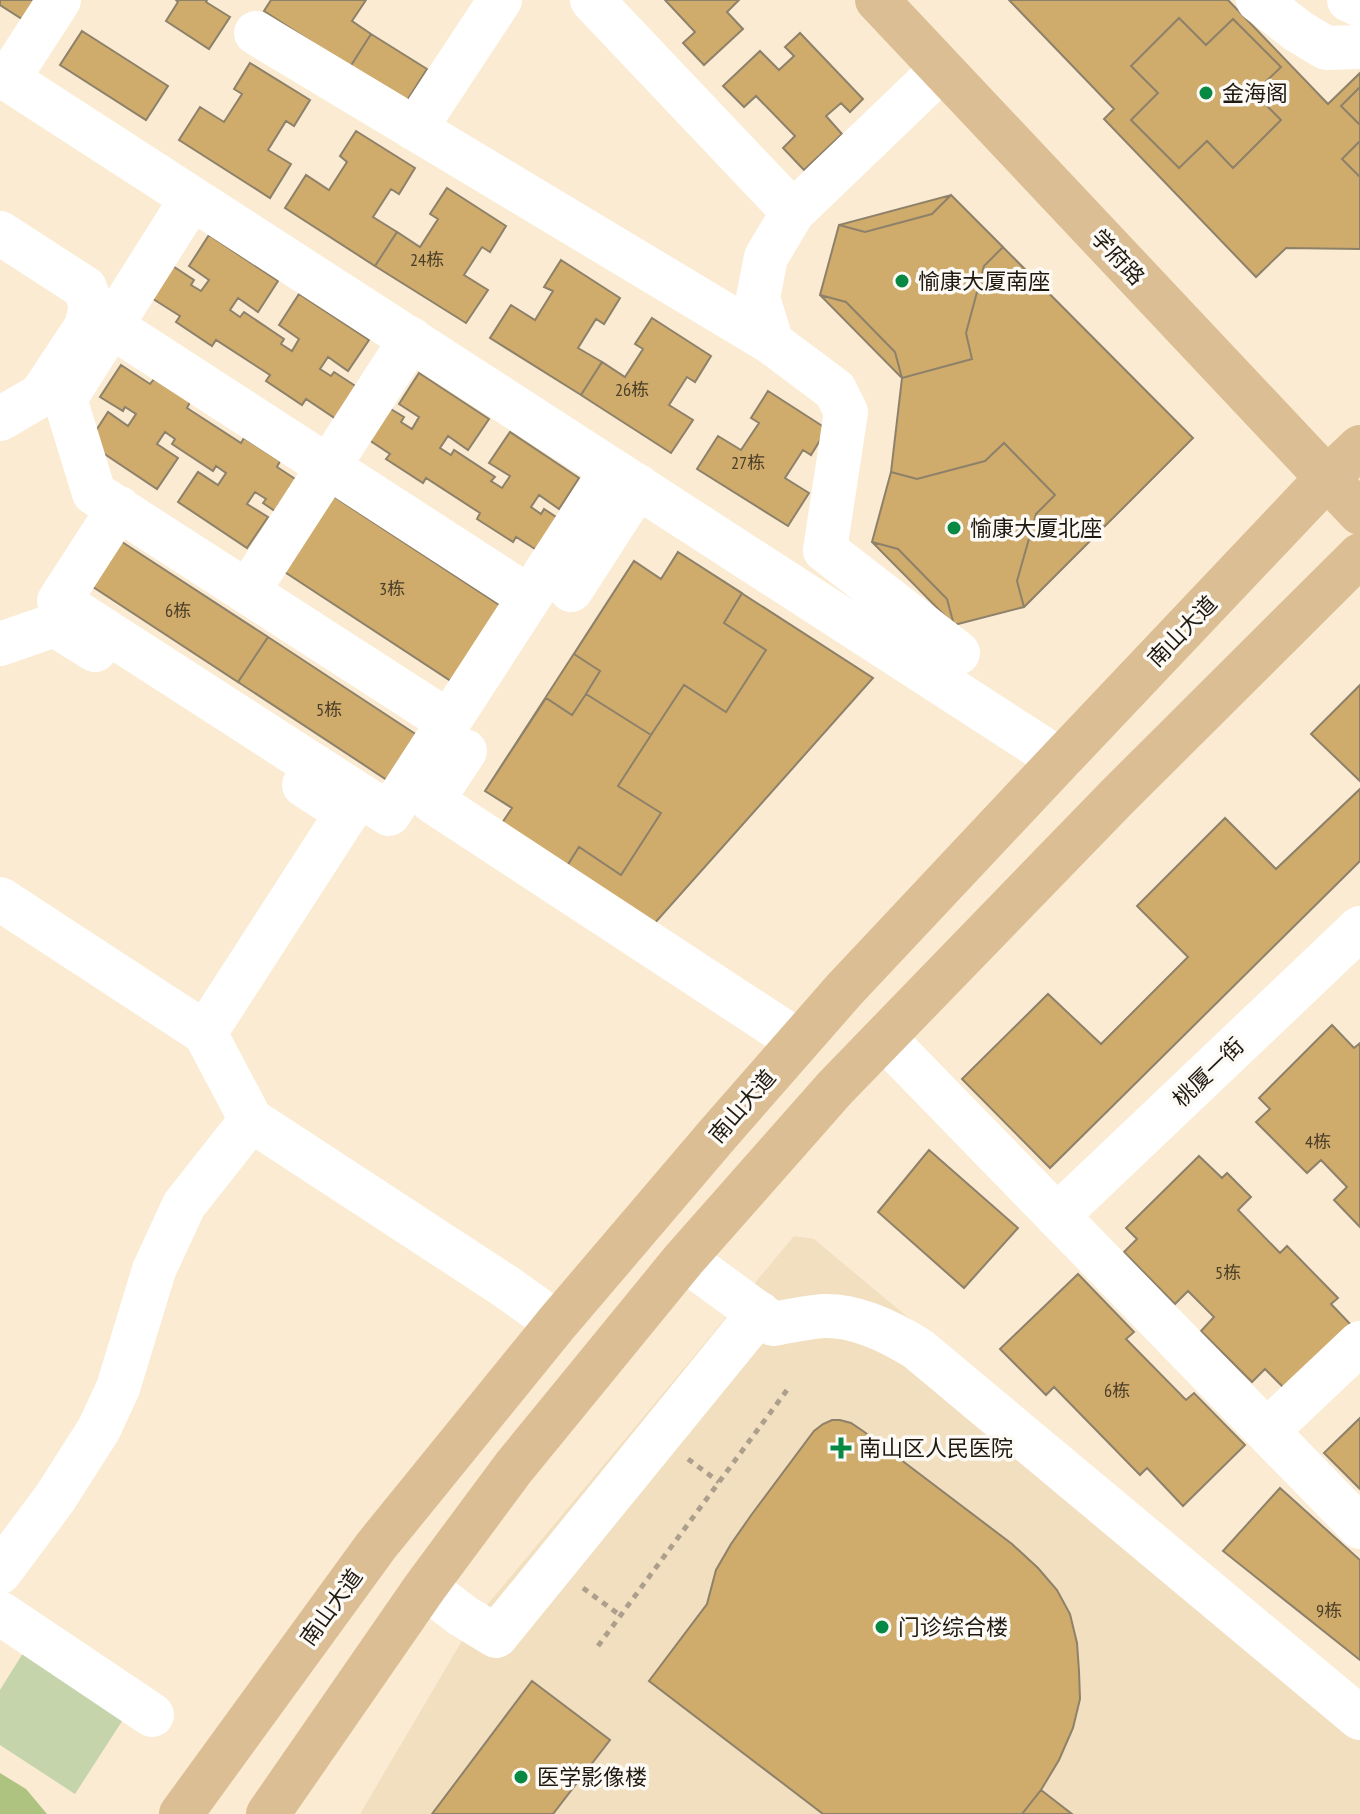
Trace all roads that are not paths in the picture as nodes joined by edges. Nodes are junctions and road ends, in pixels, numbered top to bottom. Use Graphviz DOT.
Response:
graph roads {
  1 [pos="59,0"];
  2 [pos="500,0"];
  3 [pos="592,0"];
  4 [pos="877,0"];
  5 [pos="1258,0"];
  6 [pos="1349,0"];
  7 [pos="1360,5"];
  8 [pos="256,33"];
  9 [pos="1360,47"];
  10 [pos="942,69"];
  11 [pos="4,76"];
  12 [pos="415,129"];
  13 [pos="192,198"];
  14 [pos="793,212"];
  15 [pos="0,233"];
  16 [pos="111,326"];
  17 [pos="411,339"];
  18 [pos="772,343"];
  19 [pos="0,419"];
  20 [pos="1360,447"];
  21 [pos="328,466"];
  22 [pos="625,478"];
  23 [pos="1327,478"];
  24 [pos="119,508"];
  25 [pos="1360,513"];
  26 [pos="1360,555"];
  27 [pos="248,591"];
  28 [pos="529,597"];
  29 [pos="0,644"];
  30 [pos="958,653"];
  31 [pos="449,722"];
  32 [pos="1060,760"];
  33 [pos="0,899"];
  34 [pos="1360,928"];
  35 [pos="205,1033"];
  36 [pos="884,1038"];
  37 [pos="798,1041"];
  38 [pos="251,1120"];
  39 [pos="1057,1216"];
  40 [pos="684,1259"];
  41 [pos="759,1313"];
  42 [pos="557,1323"];
  43 [pos="1360,1343"];
  44 [pos="1267,1431"];
  45 [pos="1360,1527"];
  46 [pos="0,1572"];
  47 [pos="425,1587"];
  48 [pos="0,1613"];
  49 [pos="152,1715"];
  50 [pos="1360,1718"];
  51 [pos="181,1814"];
  52 [pos="268,1814"];
  1 -- 11 [label="street"];
  2 -- 12 [label="street"];
  3 -- 14 [label="street"];
  4 -- 10 [label="main road, 学府路"];
  5 -- 9 [label="street"];
  6 -- 7 [label="street"];
  8 -- 12 [label="street"];
  10 -- 14 [label="street"];
  10 -- 23 [label="main road, 学府路"];
  11 -- 13 [label="street"];
  12 -- 18 [label="street"];
  13 -- 16 [label="street"];
  13 -- 17 [label="street"];
  14 -- 18 [label="street"];
  15 -- 19 [label="street"];
  16 -- 21 [label="street"];
  16 -- 24 [label="street"];
  17 -- 21 [label="street"];
  17 -- 22 [label="street"];
  18 -- 30 [label="street"];
  20 -- 23 [label="main road, 南山大道"];
  21 -- 27 [label="street"];
  21 -- 28 [label="street"];
  22 -- 28 [label="street"];
  22 -- 32 [label="street"];
  22 -- 37 [label="street"];
  23 -- 25 [label="main road, 学府路"];
  23 -- 32 [label="main road, 南山大道"];
  24 -- 27 [label="street"];
  24 -- 31 [label="street"];
  26 -- 36 [label="main road"];
  27 -- 31 [label="street"];
  28 -- 31 [label="street"];
  29 -- 35 [label="street"];
  32 -- 37 [label="main road, 南山大道"];
  33 -- 35 [label="street"];
  34 -- 39 [label="street, 桃厦一街"];
  35 -- 38 [label="street"];
  36 -- 39 [label="street"];
  36 -- 40 [label="main road"];
  37 -- 42 [label="main road, 南山大道"];
  38 -- 42 [label="street"];
  38 -- 46 [label="street"];
  39 -- 44 [label="street"];
  40 -- 41 [label="street"];
  40 -- 47 [label="main road"];
  41 -- 47 [label="street"];
  41 -- 50 [label="street"];
  42 -- 51 [label="main road, 南山大道"];
  43 -- 44 [label="street"];
  44 -- 45 [label="street"];
  47 -- 52 [label="main road"];
  48 -- 49 [label="street"];
}
